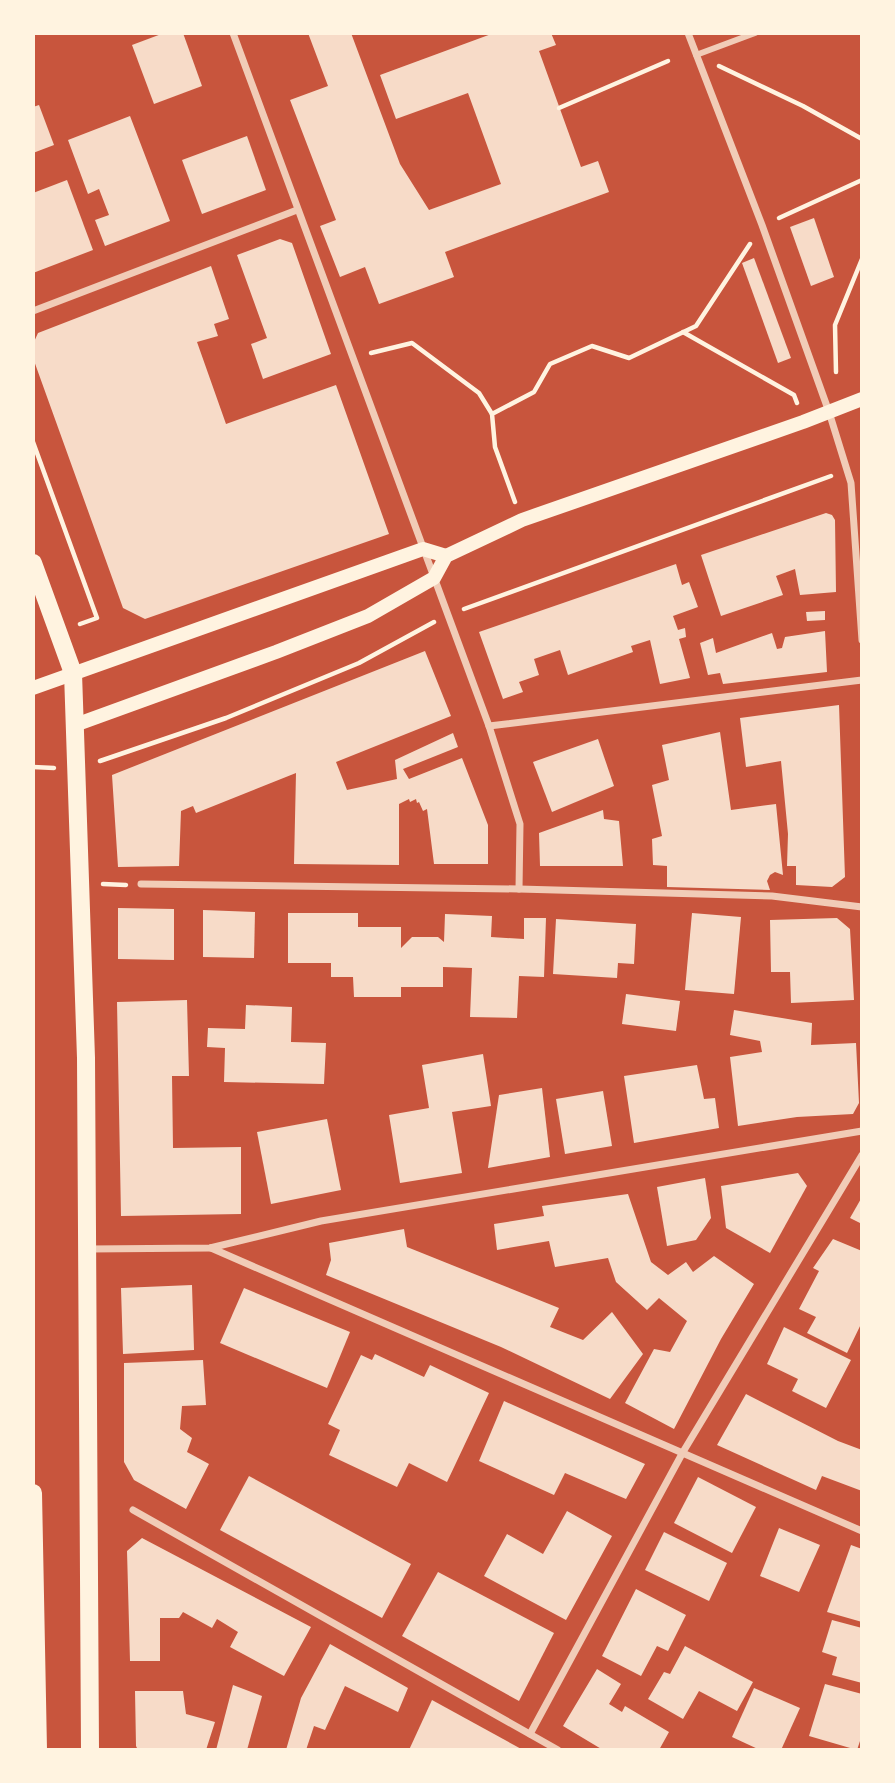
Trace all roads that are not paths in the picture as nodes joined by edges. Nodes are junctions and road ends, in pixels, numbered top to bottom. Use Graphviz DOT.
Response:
graph roads {
  1 [pos="233,33"];
  2 [pos="688,33"];
  3 [pos="755,33"];
  4 [pos="696,55"];
  5 [pos="297,210"];
  6 [pos="33,311"];
  7 [pos="862,398"];
  8 [pos="829,412"];
  9 [pos="423,549"];
  10 [pos="446,556"];
  11 [pos="33,563"];
  12 [pos="434,578"];
  13 [pos="862,640"];
  14 [pos="73,673"];
  15 [pos="862,680"];
  16 [pos="33,688"];
  17 [pos="75,725"];
  18 [pos="489,726"];
  19 [pos="141,884"];
  20 [pos="519,889"];
  21 [pos="862,907"];
  22 [pos="862,1131"];
  23 [pos="862,1155"];
  24 [pos="210,1248"];
  25 [pos="86,1249"];
  26 [pos="683,1452"];
  27 [pos="33,1493"];
  28 [pos="133,1510"];
  29 [pos="862,1531"];
  30 [pos="530,1734"];
  31 [pos="38,1750"];
  32 [pos="90,1750"];
  33 [pos="558,1750"];
  1 -- 5 [label="street"];
  2 -- 4 [label="street"];
  3 -- 4 [label="street"];
  4 -- 8 [label="street"];
  5 -- 6 [label="street"];
  5 -- 9 [label="street"];
  7 -- 8 [label="main road"];
  8 -- 10 [label="main road"];
  8 -- 13 [label="street"];
  9 -- 10 [label="main road"];
  9 -- 12 [label="street"];
  9 -- 14 [label="main road"];
  10 -- 12 [label="main road"];
  11 -- 14 [label="main road"];
  12 -- 17 [label="main road"];
  12 -- 18 [label="street"];
  14 -- 16 [label="main road"];
  14 -- 17 [label="main road"];
  15 -- 18 [label="street"];
  17 -- 25 [label="main road"];
  18 -- 20 [label="street"];
  19 -- 20 [label="street"];
  20 -- 21 [label="street"];
  22 -- 24 [label="street"];
  23 -- 26 [label="street"];
  24 -- 25 [label="street"];
  24 -- 26 [label="street"];
  25 -- 32 [label="main road"];
  26 -- 29 [label="street"];
  26 -- 30 [label="street"];
  27 -- 31 [label="main road"];
  28 -- 30 [label="street"];
  30 -- 33 [label="street"];
}
